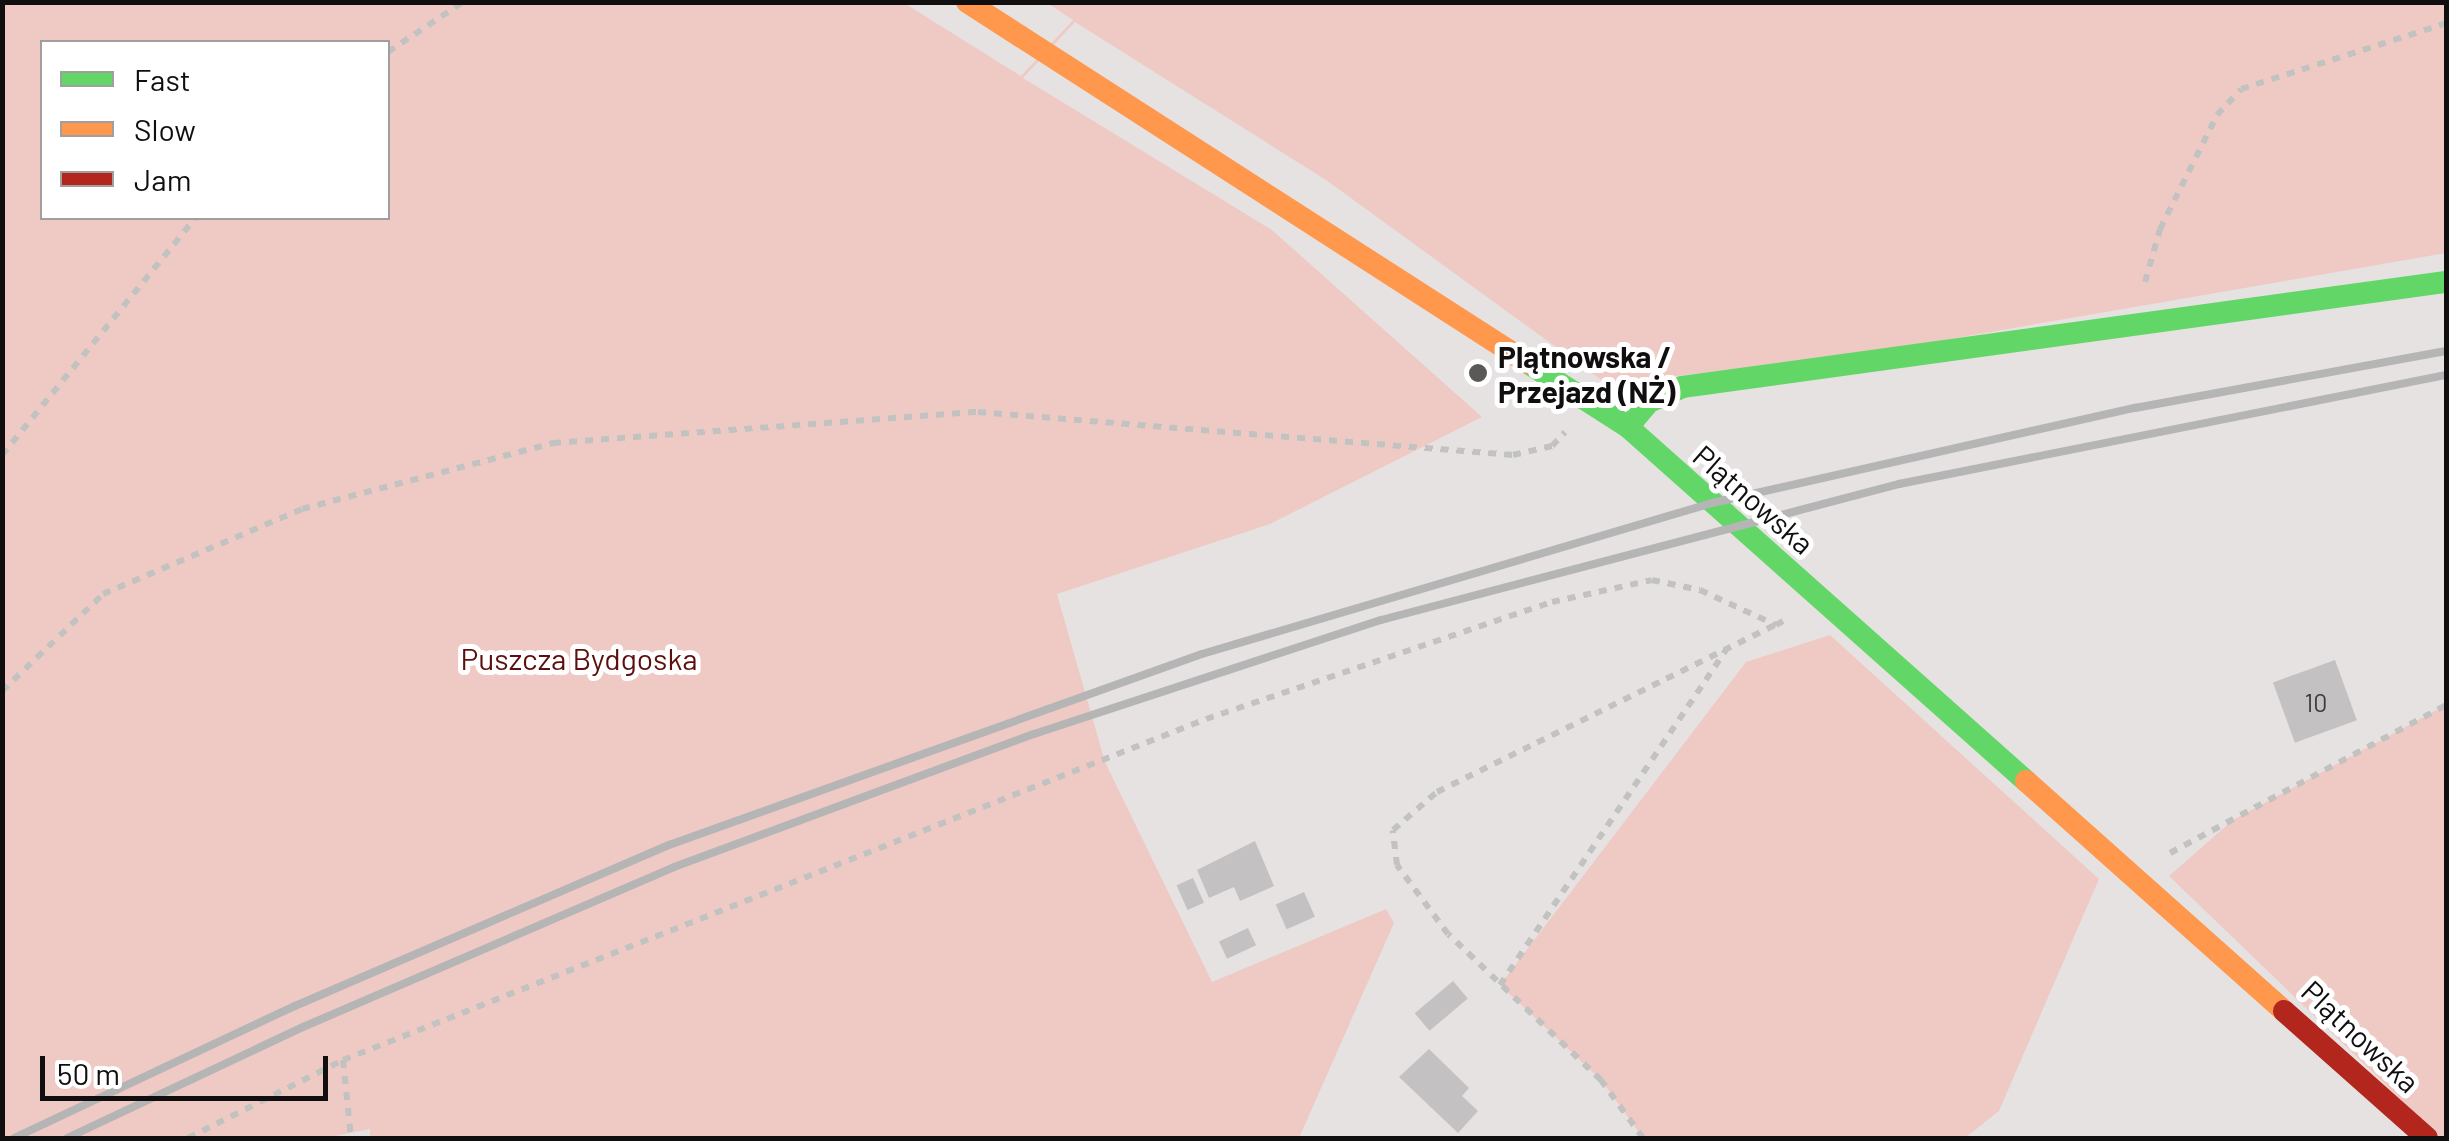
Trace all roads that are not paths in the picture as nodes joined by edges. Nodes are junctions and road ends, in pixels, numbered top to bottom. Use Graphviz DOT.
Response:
graph roads {
  1 [pos="967,2"];
  2 [pos="2446,282"];
  3 [pos="1628,427"];
  4 [pos="2428,1138"];
  1 -- 3 [label="street, Plątnowska"];
  2 -- 3 [label="street"];
  3 -- 4 [label="street, Plątnowska"];
}
